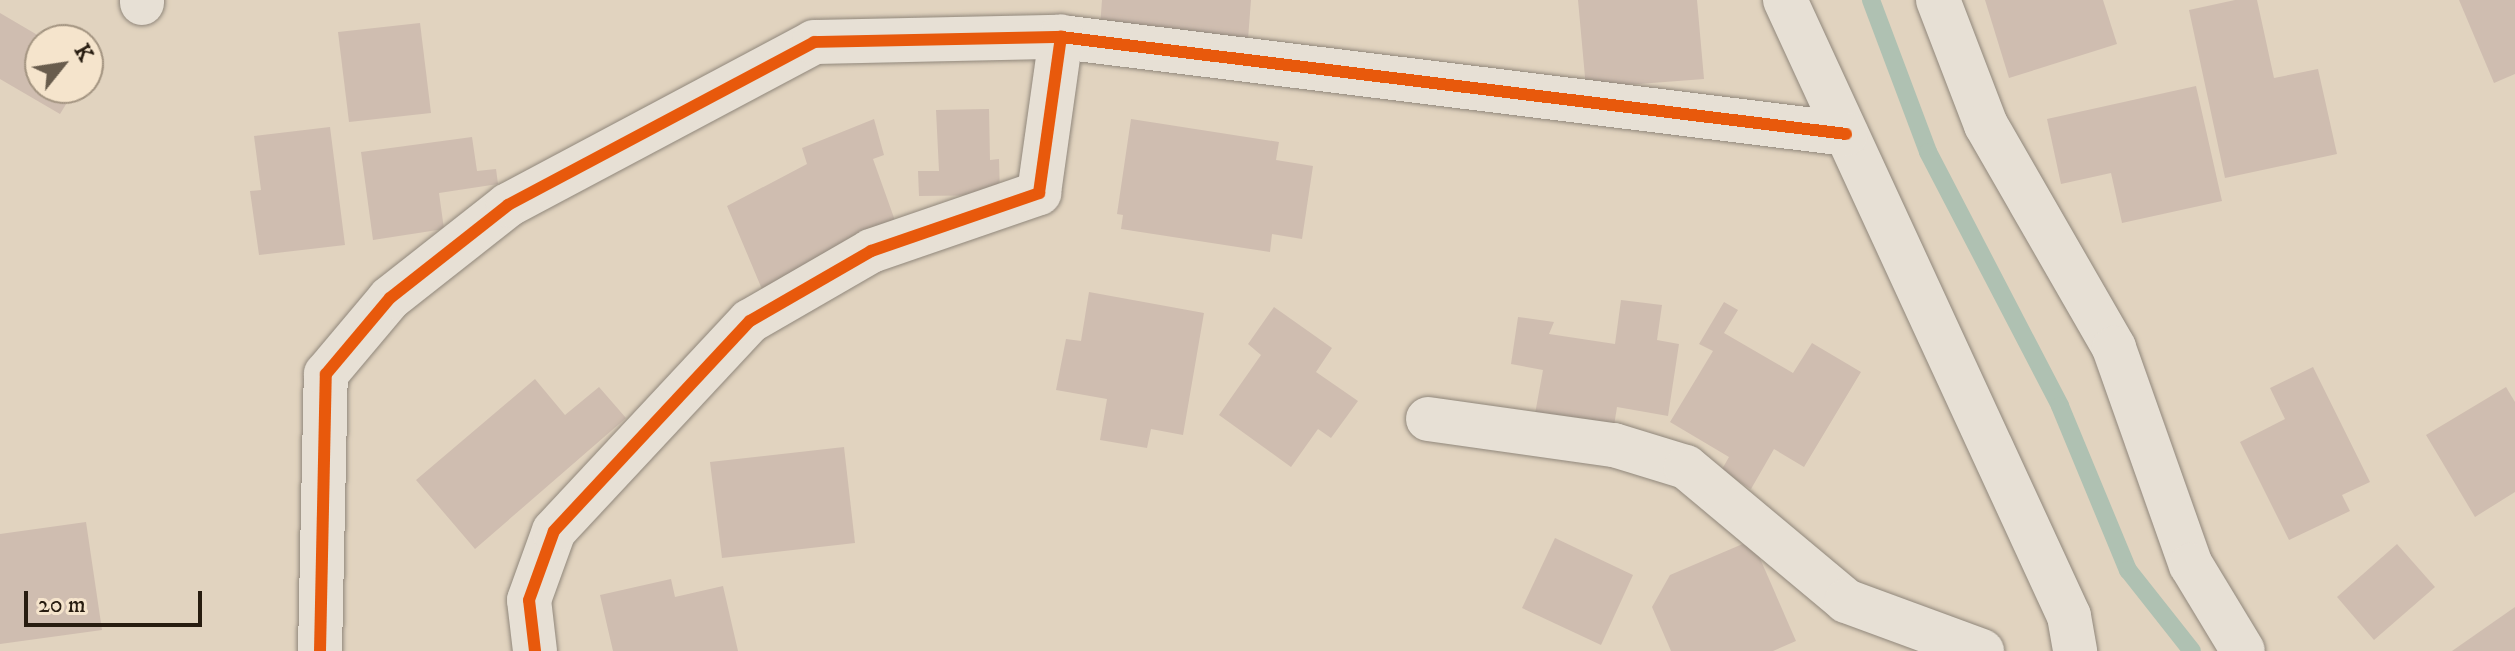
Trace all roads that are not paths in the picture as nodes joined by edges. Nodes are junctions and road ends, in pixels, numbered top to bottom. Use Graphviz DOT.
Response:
graph roads {
  1 [pos="1785,0"];
  2 [pos="1938,0"];
  3 [pos="1061,37"];
  4 [pos="1846,134"];
  5 [pos="1428,419"];
  6 [pos="320,651"];
  7 [pos="535,651"];
  8 [pos="1982,651"];
  9 [pos="2075,651"];
  10 [pos="2243,651"];
  1 -- 4 [label="street"];
  2 -- 10 [label="street"];
  3 -- 4 [label="street"];
  3 -- 6 [label="street"];
  3 -- 7 [label="street"];
  4 -- 9 [label="street"];
  5 -- 8 [label="street"];
}
